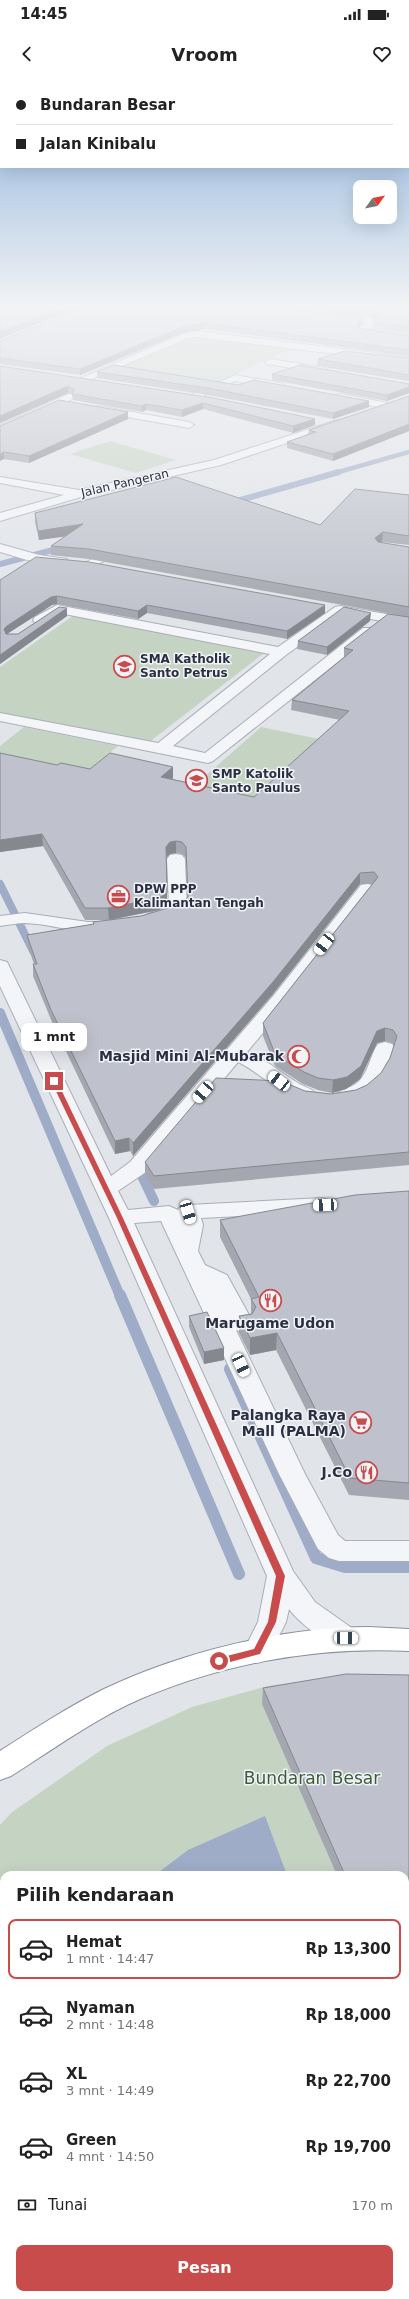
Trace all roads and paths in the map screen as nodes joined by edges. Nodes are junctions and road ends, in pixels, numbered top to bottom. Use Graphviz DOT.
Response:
graph roads {
  1 [pos="35,413"];
  2 [pos="115,413"];
  3 [pos="310,420"];
  4 [pos="347,420"];
  5 [pos="189,425"];
  6 [pos="333,425"];
  7 [pos="0,429"];
  8 [pos="0,480"];
  9 [pos="78,494"];
  10 [pos="0,517"];
  11 [pos="0,548"];
  12 [pos="135,566"];
  13 [pos="325,607"];
  14 [pos="340,610"];
  15 [pos="384,618"];
  16 [pos="409,622"];
  17 [pos="32,626"];
  18 [pos="282,652"];
  19 [pos="0,717"];
  20 [pos="161,748"];
  21 [pos="176,859"];
  22 [pos="366,889"];
  23 [pos="0,921"];
  24 [pos="0,966"];
  25 [pos="385,1048"];
  26 [pos="235,1054"];
  27 [pos="106,1189"];
  28 [pos="341,1204"];
  29 [pos="120,1218"];
  30 [pos="192,1261"];
  31 [pos="242,1324"];
  32 [pos="409,1551"];
  33 [pos="281,1576"];
  34 [pos="346,1638"];
  35 [pos="409,1640"];
  36 [pos="257,1652"];
  37 [pos="0,1767"];
  1 -- 7 [label="street"];
  2 -- 5 [label="street"];
  3 -- 6 [label="street"];
  4 -- 6 [label="street, Jalan Pangeran"];
  6 -- 9 [label="street, Jalan Pangeran"];
  8 -- 9 [label="street"];
  9 -- 10 [label="street, Jalan Pangeran"];
  11 -- 12 [label="street"];
  13 -- 14 [label="street"];
  14 -- 15 [label="street"];
  14 -- 18 [label="street"];
  15 -- 16 [label="street"];
  15 -- 20 [label="street"];
  17 -- 18 [label="street"];
  18 -- 20 [label="street"];
  19 -- 20 [label="street"];
  21 -- 23 [label="street"];
  22 -- 26 [label="street"];
  24 -- 27 [label="street"];
  25 -- 26 [label="street"];
  26 -- 27 [label="street"];
  27 -- 29 [label="street"];
  28 -- 30 [label="street"];
  29 -- 30 [label="street"];
  29 -- 33 [label="street"];
  30 -- 31 [label="street"];
  30 -- 32 [label="street"];
  33 -- 34 [label="street"];
  33 -- 36 [label="street"];
  34 -- 35 [label="highway"];
  34 -- 36 [label="highway"];
  36 -- 37 [label="highway"];
}
